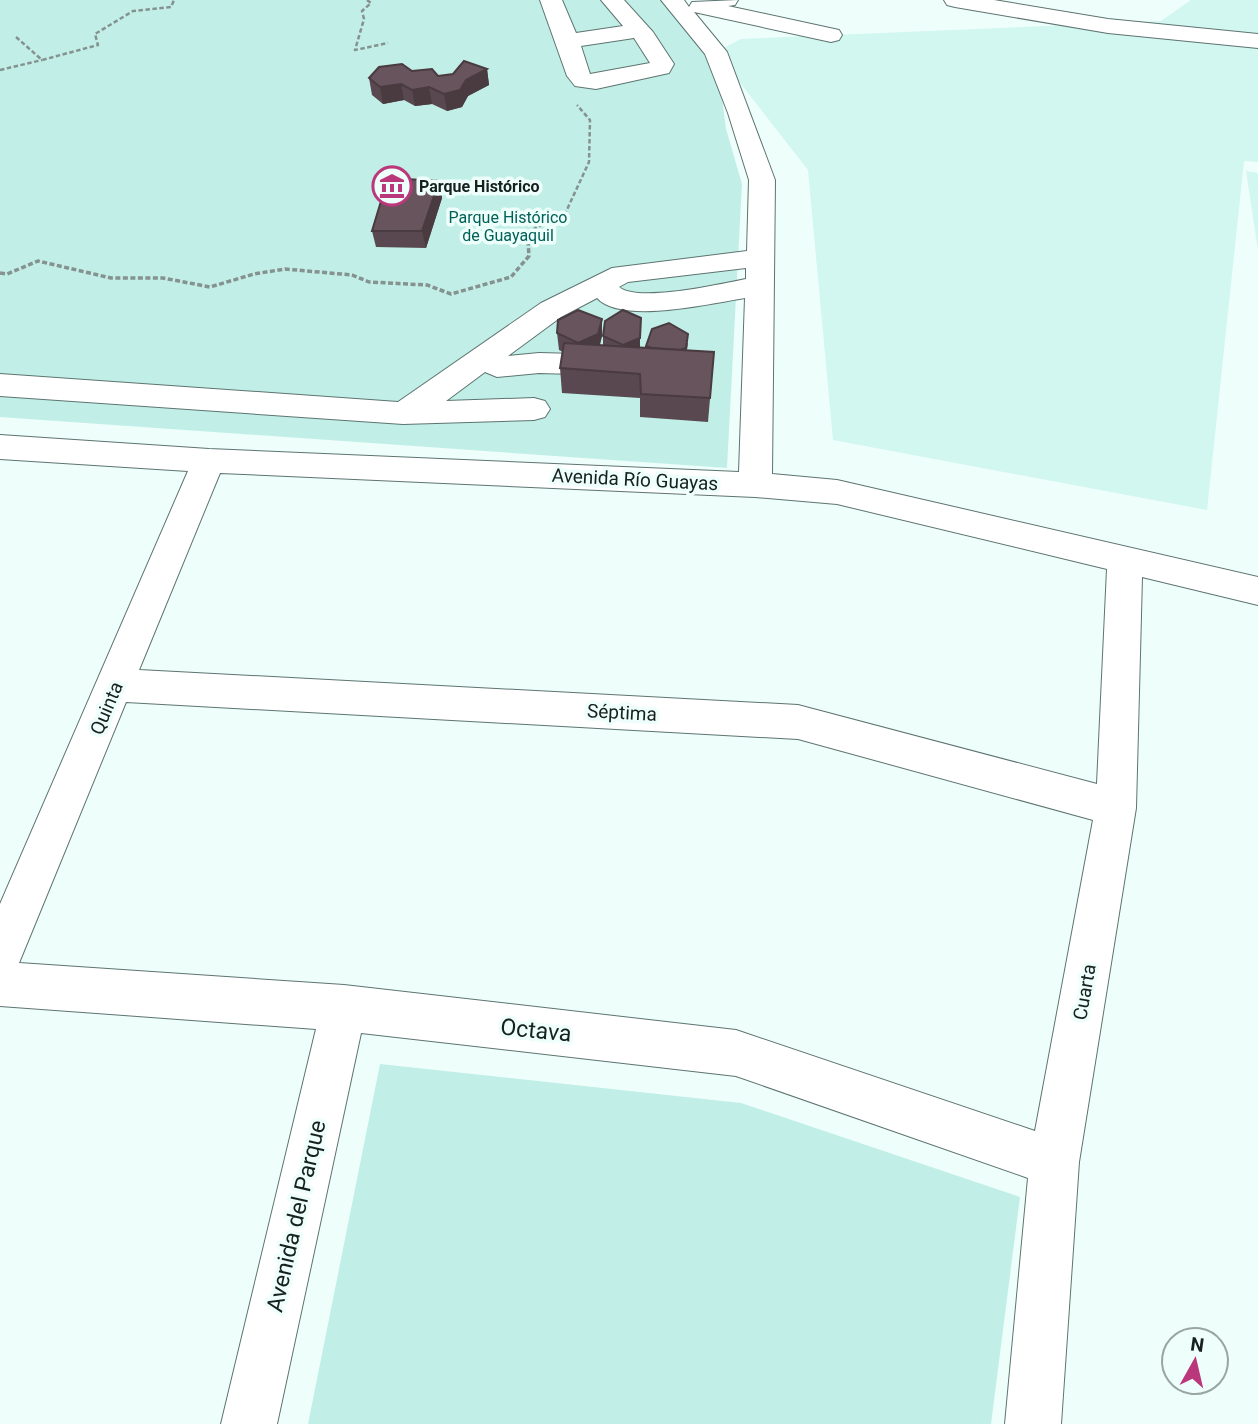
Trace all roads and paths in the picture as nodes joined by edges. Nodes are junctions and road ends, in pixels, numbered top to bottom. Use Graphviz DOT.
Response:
graph roads {
  1 [pos="174,0"];
  2 [pos="367,0"];
  3 [pos="551,0"];
  4 [pos="612,0"];
  5 [pos="672,0"];
  6 [pos="727,0"];
  7 [pos="955,0"];
  8 [pos="831,35"];
  9 [pos="16,37"];
  10 [pos="1258,41"];
  11 [pos="388,43"];
  12 [pos="43,60"];
  13 [pos="0,70"];
  14 [pos="574,100"];
  15 [pos="760,272"];
  16 [pos="0,273"];
  17 [pos="489,354"];
  18 [pos="646,366"];
  19 [pos="0,385"];
  20 [pos="534,409"];
  21 [pos="403,413"];
  22 [pos="0,447"];
  23 [pos="209,461"];
  24 [pos="755,485"];
  25 [pos="1125,560"];
  26 [pos="1258,591"];
  27 [pos="116,685"];
  28 [pos="1116,808"];
  29 [pos="0,955"];
  30 [pos="0,984"];
  31 [pos="344,1008"];
  32 [pos="1054,1163"];
  33 [pos="249,1424"];
  34 [pos="1032,1424"];
  1 -- 12 [label="path"];
  2 -- 11 [label="path"];
  3 -- 4 [label="street"];
  5 -- 15 [label="street"];
  6 -- 8 [label="street"];
  7 -- 10 [label="street"];
  9 -- 12 [label="path"];
  12 -- 13 [label="path"];
  14 -- 16 [label="path"];
  15 -- 17 [label="street"];
  15 -- 24 [label="street"];
  17 -- 18 [label="street"];
  17 -- 21 [label="street"];
  19 -- 21 [label="street"];
  20 -- 21 [label="street"];
  22 -- 23 [label="street, Avenida Río Guayas"];
  23 -- 24 [label="street, Avenida Río Guayas"];
  23 -- 27 [label="street, Quinta"];
  24 -- 25 [label="street, Avenida Río Guayas"];
  25 -- 26 [label="street, Avenida Río Guayas"];
  25 -- 28 [label="street, Cuarta"];
  27 -- 28 [label="street, Séptima"];
  27 -- 29 [label="street, Quinta"];
  28 -- 32 [label="street, Cuarta"];
  30 -- 31 [label="street, Octava"];
  31 -- 32 [label="street, Octava"];
  31 -- 33 [label="street, Avenida del Parque"];
  32 -- 34 [label="street, Cuarta"];
}
